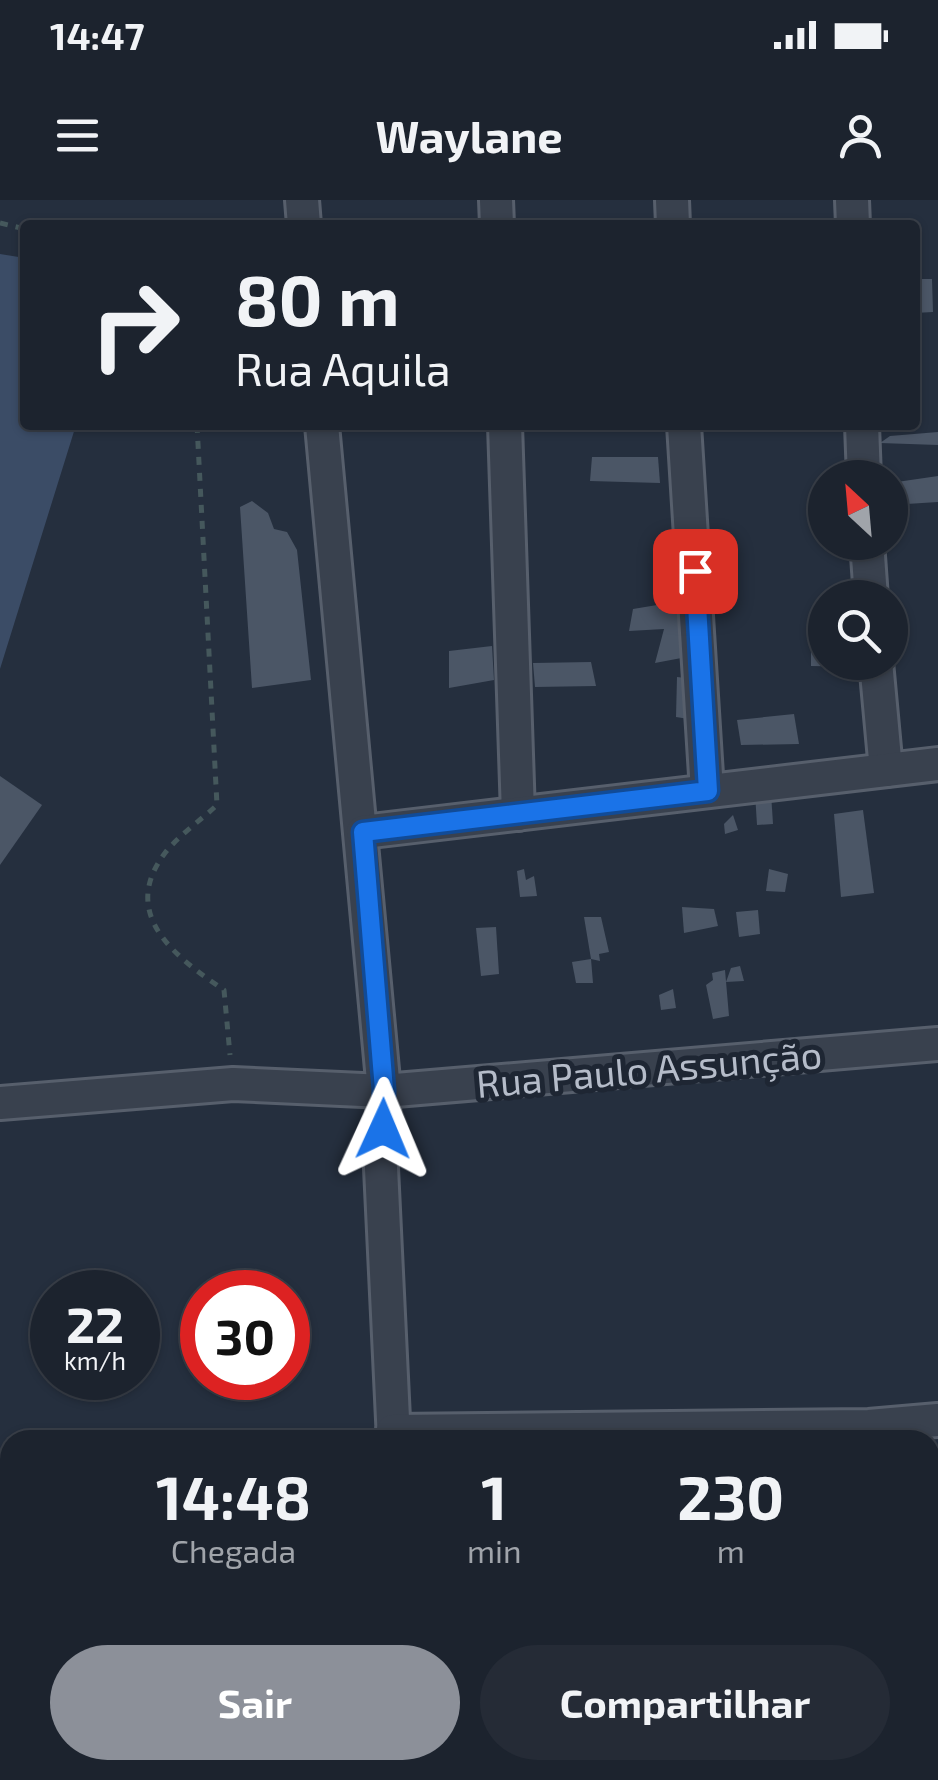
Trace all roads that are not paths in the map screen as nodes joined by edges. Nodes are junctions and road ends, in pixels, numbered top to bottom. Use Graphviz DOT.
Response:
graph roads {
  1 [pos="323,430"];
  2 [pos="504,430"];
  3 [pos="684,430"];
  4 [pos="862,430"];
  5 [pos="863,460"];
  6 [pos="878,680"];
  7 [pos="938,764"];
  8 [pos="886,770"];
  9 [pos="708,791"];
  10 [pos="518,814"];
  11 [pos="363,832"];
  12 [pos="938,1044"];
  13 [pos="384,1090"];
  14 [pos="0,1103"];
  15 [pos="938,1420"];
  16 [pos="393,1430"];
  17 [pos="885,1430"];
  1 -- 11 [label="street"];
  2 -- 10 [label="street"];
  3 -- 9 [label="street"];
  4 -- 5 [label="street"];
  6 -- 8 [label="street"];
  7 -- 8 [label="street"];
  8 -- 9 [label="street"];
  9 -- 10 [label="street"];
  10 -- 11 [label="street"];
  11 -- 13 [label="street"];
  12 -- 13 [label="street, Rua Paulo Assunção"];
  13 -- 14 [label="street, Rua Paulo Assunção"];
  13 -- 16 [label="street"];
  15 -- 17 [label="street"];
}
